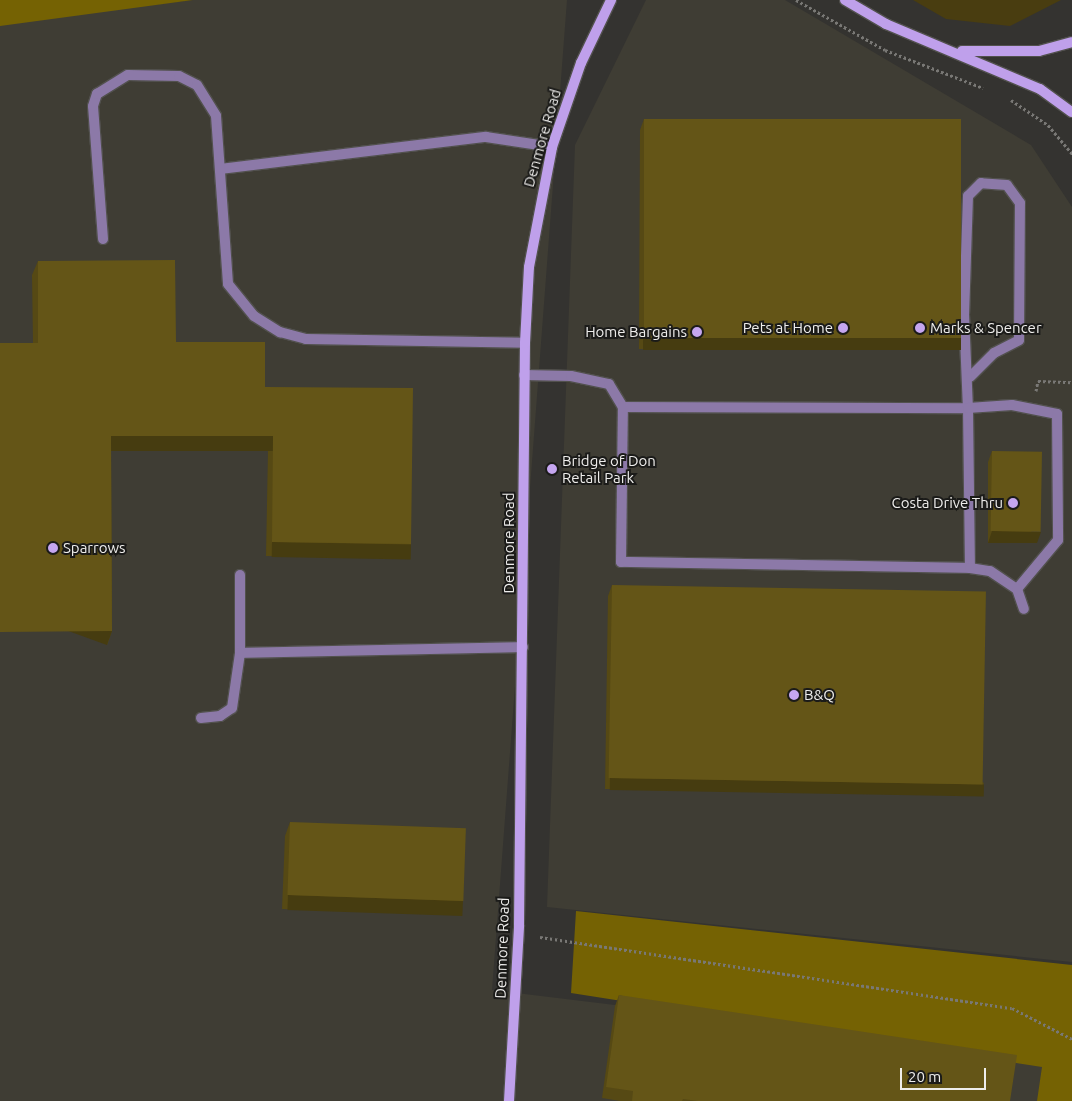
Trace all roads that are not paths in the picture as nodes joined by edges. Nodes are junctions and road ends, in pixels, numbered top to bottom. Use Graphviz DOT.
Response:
graph roads {
  1 [pos="611,0"];
  2 [pos="845,0"];
  3 [pos="1072,42"];
  4 [pos="959,52"];
  5 [pos="1072,112"];
  6 [pos="552,146"];
  7 [pos="220,169"];
  8 [pos="102,239"];
  9 [pos="525,343"];
  10 [pos="524,375"];
  11 [pos="970,377"];
  12 [pos="624,407"];
  13 [pos="968,408"];
  14 [pos="970,568"];
  15 [pos="240,575"];
  16 [pos="1017,589"];
  17 [pos="1024,609"];
  18 [pos="523,647"];
  19 [pos="240,653"];
  20 [pos="201,718"];
  21 [pos="509,1101"];
  1 -- 6 [label="street, Denmore Road"];
  2 -- 4 [label="street"];
  3 -- 4 [label="street"];
  4 -- 5 [label="street"];
  6 -- 7 [label="lane"];
  6 -- 9 [label="street, Denmore Road"];
  7 -- 8 [label="lane"];
  7 -- 9 [label="lane"];
  9 -- 10 [label="street, Denmore Road"];
  10 -- 12 [label="lane"];
  10 -- 18 [label="street, Denmore Road"];
  11 -- 11 [label="lane"];
  11 -- 13 [label="lane"];
  12 -- 13 [label="lane"];
  12 -- 14 [label="lane"];
  13 -- 14 [label="lane"];
  13 -- 16 [label="lane"];
  14 -- 16 [label="lane"];
  15 -- 19 [label="lane"];
  16 -- 17 [label="lane"];
  18 -- 19 [label="lane"];
  18 -- 21 [label="street, Denmore Road"];
  19 -- 20 [label="lane"];
}
